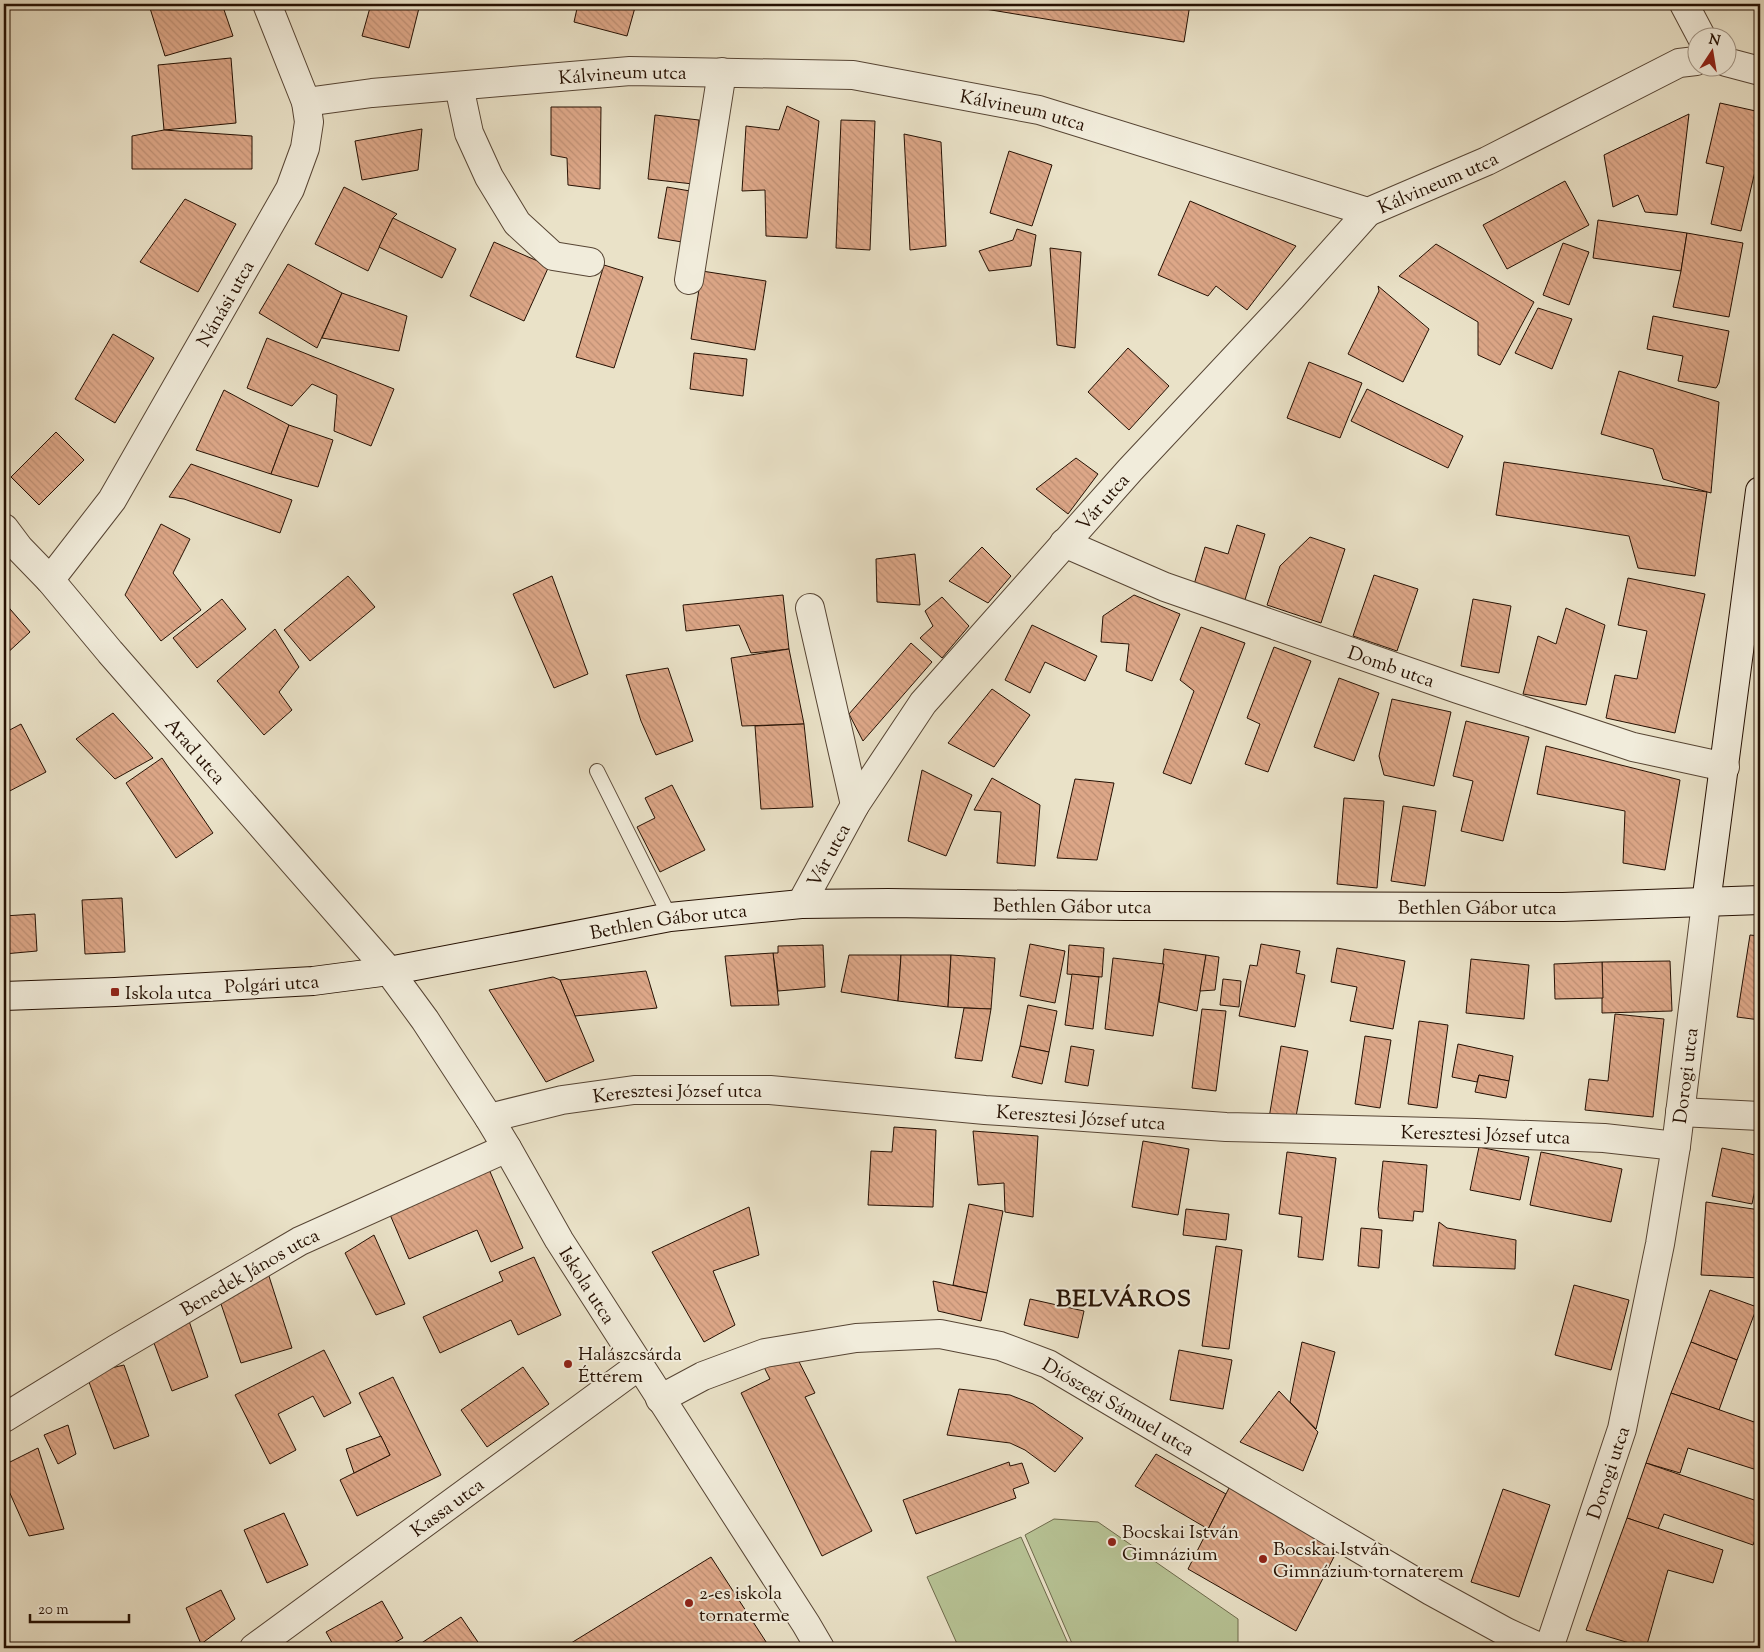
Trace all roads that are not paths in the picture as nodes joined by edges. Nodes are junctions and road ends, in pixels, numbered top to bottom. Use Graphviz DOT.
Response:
graph roads {
  1 [pos="267,4"];
  2 [pos="1684,4"];
  3 [pos="1697,28"];
  4 [pos="1686,62"];
  5 [pos="1736,65"];
  6 [pos="1760,71"];
  7 [pos="722,72"];
  8 [pos="459,86"];
  9 [pos="306,102"];
  10 [pos="1368,212"];
  11 [pos="590,262"];
  12 [pos="689,280"];
  13 [pos="1760,491"];
  14 [pos="1064,543"];
  15 [pos="9,547"];
  16 [pos="50,580"];
  17 [pos="810,608"];
  18 [pos="1725,767"];
  19 [pos="597,771"];
  20 [pos="855,806"];
  21 [pos="1760,900"];
  22 [pos="1706,903"];
  23 [pos="800,904"];
  24 [pos="670,917"];
  25 [pos="389,971"];
  26 [pos="4,996"];
  27 [pos="1680,1112"];
  28 [pos="1760,1116"];
  29 [pos="489,1118"];
  30 [pos="1676,1146"];
  31 [pos="507,1148"];
  32 [pos="640,1365"];
  33 [pos="660,1399"];
  34 [pos="4,1418"];
  35 [pos="254,1648"];
  36 [pos="820,1648"];
  37 [pos="1541,1648"];
  38 [pos="1549,1648"];
  1 -- 9 [label="street, Nánási utca"];
  2 -- 3 [label="street"];
  4 -- 10 [label="street, Kálvineum utca"];
  5 -- 6 [label="street"];
  7 -- 8 [label="street, Kálvineum utca"];
  7 -- 10 [label="street, Kálvineum utca"];
  7 -- 12 [label="street"];
  8 -- 9 [label="street, Kálvineum utca"];
  8 -- 11 [label="street"];
  9 -- 16 [label="street, Nánási utca"];
  10 -- 14 [label="street, Vár utca"];
  13 -- 18 [label="street, Dorogi utca"];
  14 -- 18 [label="street, Domb utca"];
  14 -- 20 [label="street, Vár utca"];
  15 -- 16 [label="street, Arad utca"];
  16 -- 25 [label="street, Arad utca"];
  17 -- 20 [label="street, Vár utca"];
  18 -- 22 [label="street, Dorogi utca"];
  19 -- 24 [label="lane"];
  20 -- 23 [label="street, Vár utca"];
  21 -- 22 [label="street, Bethlen Gábor utca"];
  22 -- 23 [label="street, Bethlen Gábor utca"];
  22 -- 27 [label="street, Dorogi utca"];
  23 -- 24 [label="street, Bethlen Gábor utca"];
  24 -- 25 [label="street, Bethlen Gábor utca"];
  25 -- 26 [label="street, Polgári utca"];
  25 -- 29 [label="street, Iskola utca"];
  27 -- 28 [label="street"];
  27 -- 30 [label="street, Dorogi utca"];
  29 -- 30 [label="street, Keresztesi József utca"];
  29 -- 31 [label="street, Iskola utca"];
  30 -- 38 [label="street, Dorogi utca"];
  31 -- 32 [label="street, Iskola utca"];
  31 -- 34 [label="street, Benedek János utca"];
  32 -- 33 [label="street, Iskola utca"];
  32 -- 35 [label="street, Kassa utca"];
  33 -- 36 [label="street, Iskola utca"];
  33 -- 37 [label="street, Diószegi Sámuel utca"];
}
